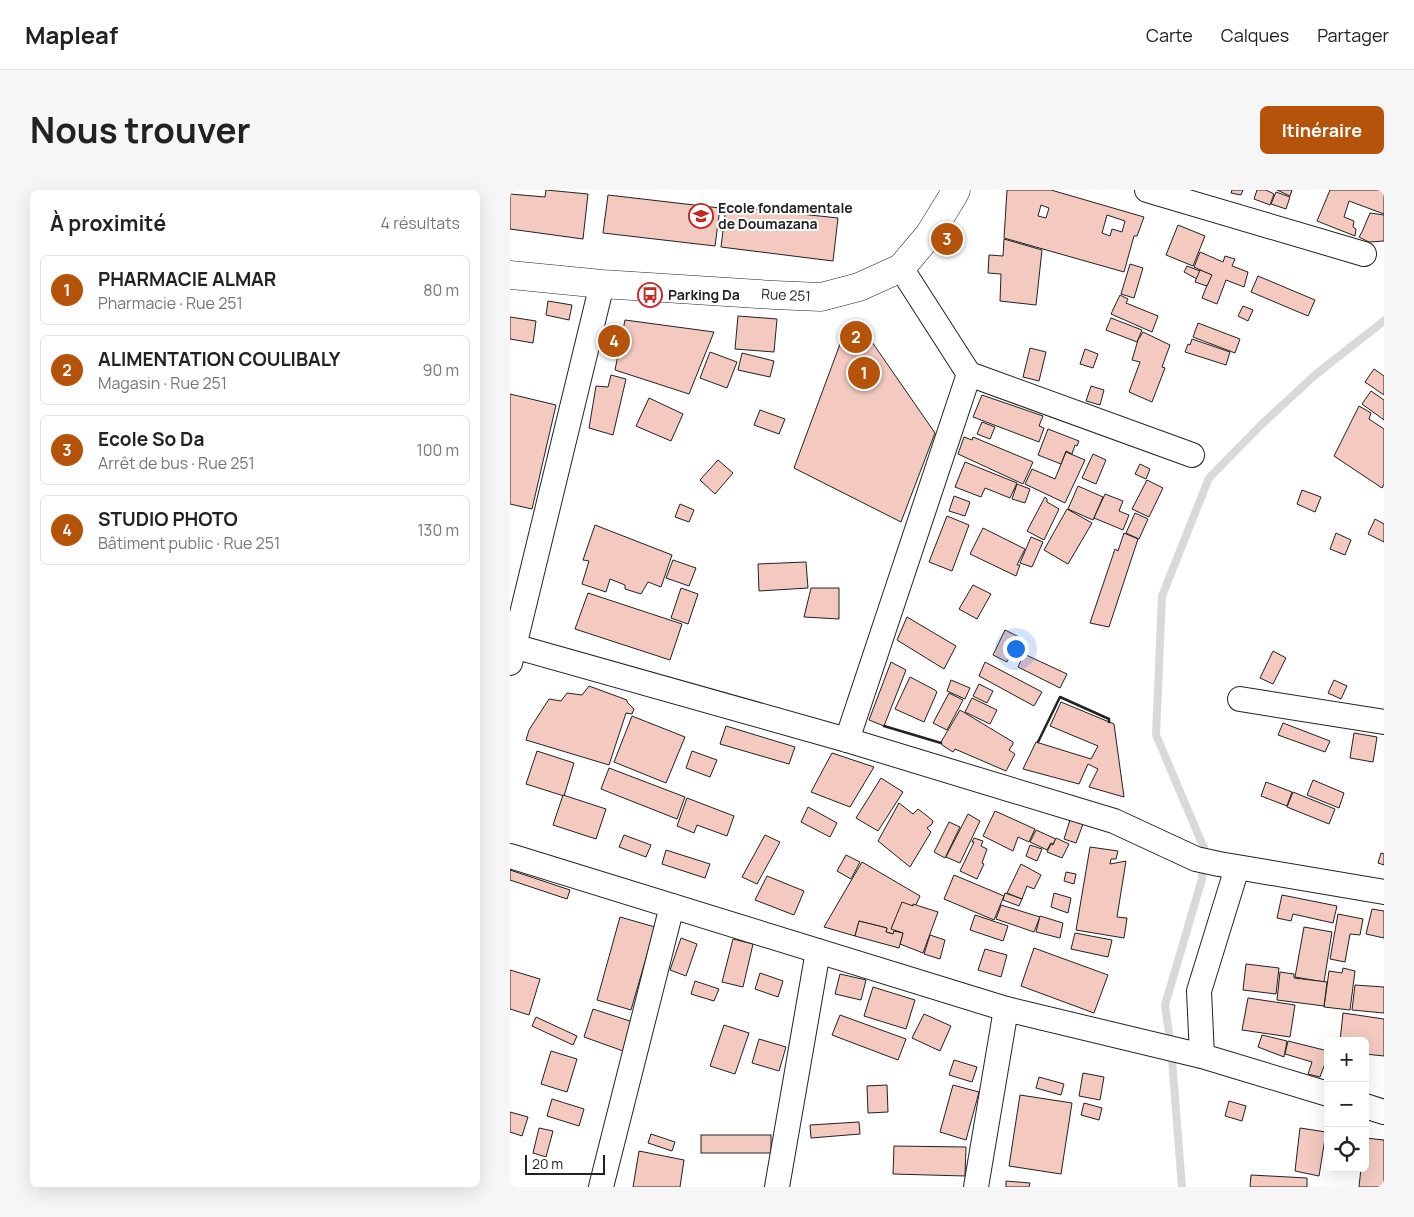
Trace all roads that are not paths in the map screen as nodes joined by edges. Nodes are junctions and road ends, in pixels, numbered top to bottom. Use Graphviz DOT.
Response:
graph roads {
  1 [pos="956,190"];
  2 [pos="1147,190"];
  3 [pos="1364,254"];
  4 [pos="900,268"];
  5 [pos="510,275"];
  6 [pos="602,284"];
  7 [pos="969,374"];
  8 [pos="1192,455"];
  9 [pos="511,651"];
  10 [pos="1240,699"];
  11 [pos="1384,722"];
  12 [pos="847,740"];
  13 [pos="510,856"];
  14 [pos="1217,864"];
  15 [pos="1384,892"];
  16 [pos="672,906"];
  17 [pos="818,951"];
  18 [pos="1006,1009"];
  19 [pos="1202,1056"];
  20 [pos="1324,1093"];
  21 [pos="1369,1107"];
  22 [pos="1384,1112"];
  23 [pos="601,1187"];
  24 [pos="777,1187"];
  25 [pos="976,1187"];
  1 -- 4 [label="main road, Rue 251"];
  2 -- 3 [label="street"];
  4 -- 6 [label="main road, Rue 251"];
  4 -- 7 [label="street"];
  5 -- 6 [label="main road, Rue 251"];
  6 -- 9 [label="street"];
  7 -- 8 [label="street"];
  7 -- 12 [label="street"];
  9 -- 12 [label="street"];
  10 -- 11 [label="street"];
  12 -- 14 [label="street"];
  13 -- 16 [label="street"];
  14 -- 15 [label="street"];
  14 -- 19 [label="street"];
  16 -- 17 [label="street"];
  16 -- 23 [label="street"];
  17 -- 18 [label="street"];
  17 -- 24 [label="street"];
  18 -- 19 [label="street"];
  18 -- 25 [label="street"];
  19 -- 20 [label="street"];
  21 -- 22 [label="street"];
}
